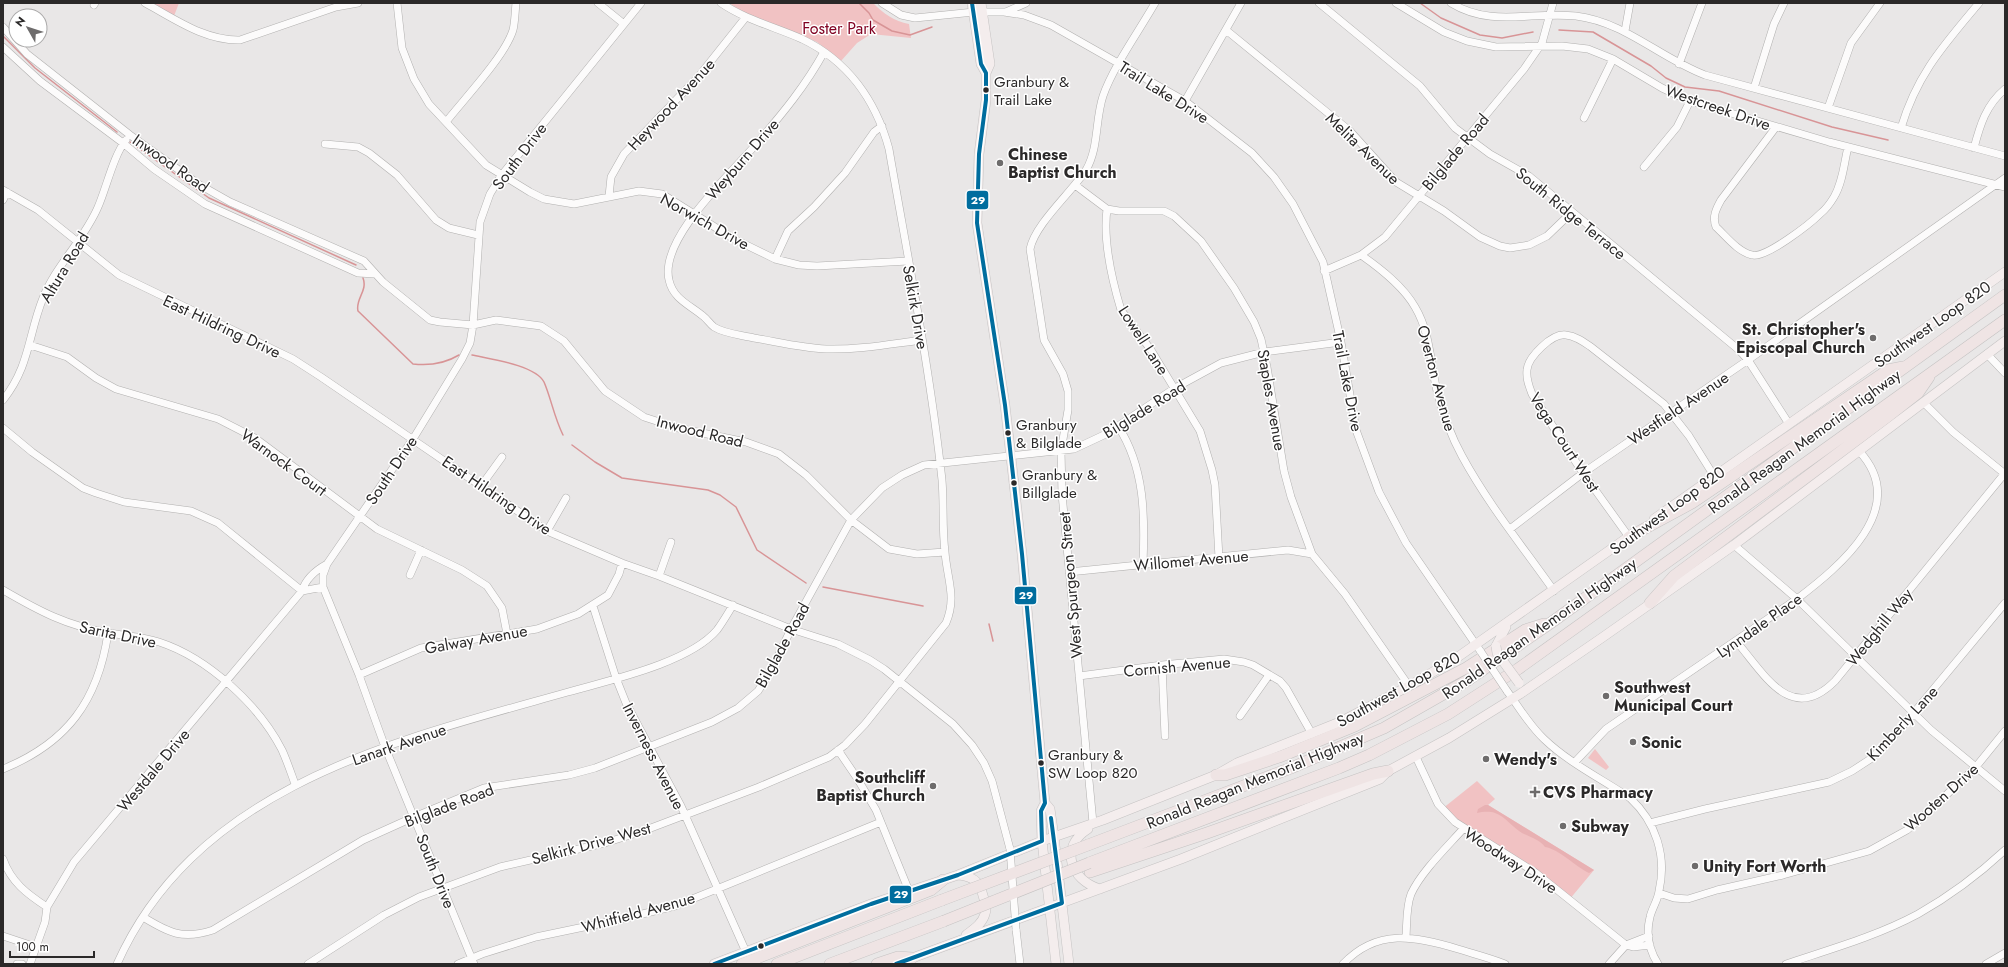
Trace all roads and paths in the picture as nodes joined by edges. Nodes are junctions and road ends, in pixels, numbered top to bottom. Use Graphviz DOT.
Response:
graph roads {
  1 [pos="145,3"];
  2 [pos="358,3"];
  3 [pos="397,3"];
  4 [pos="516,3"];
  5 [pos="598,3"];
  6 [pos="641,3"];
  7 [pos="721,3"];
  8 [pos="882,3"];
  9 [pos="1026,3"];
  10 [pos="1031,3"];
  11 [pos="1155,3"];
  12 [pos="1241,3"];
  13 [pos="1396,3"];
  14 [pos="1451,3"];
  15 [pos="1553,3"];
  16 [pos="1630,3"];
  17 [pos="1702,3"];
  18 [pos="1784,3"];
  19 [pos="1880,3"];
  20 [pos="1979,3"];
  21 [pos="1324,4"];
  22 [pos="977,7"];
  23 [pos="1004,12"];
  24 [pos="1024,15"];
  25 [pos="1550,16"];
  26 [pos="746,17"];
  27 [pos="624,24"];
  28 [pos="3,27"];
  29 [pos="1226,30"];
  30 [pos="1625,31"];
  31 [pos="3,47"];
  32 [pos="1540,47"];
  33 [pos="824,52"];
  34 [pos="1612,59"];
  35 [pos="1120,64"];
  36 [pos="1679,64"];
  37 [pos="1754,88"];
  38 [pos="2005,88"];
  39 [pos="1185,101"];
  40 [pos="1690,101"];
  41 [pos="1828,108"];
  42 [pos="1584,118"];
  43 [pos="446,122"];
  44 [pos="882,126"];
  45 [pos="1776,127"];
  46 [pos="1902,128"];
  47 [pos="130,135"];
  48 [pos="1467,138"];
  49 [pos="123,143"];
  50 [pos="325,144"];
  51 [pos="1848,146"];
  52 [pos="1974,148"];
  53 [pos="2005,156"];
  54 [pos="1644,167"];
  55 [pos="501,176"];
  56 [pos="2005,178"];
  57 [pos="1075,185"];
  58 [pos="1996,185"];
  59 [pos="2005,187"];
  60 [pos="5,191"];
  61 [pos="1419,195"];
  62 [pos="609,196"];
  63 [pos="3,200"];
  64 [pos="1107,209"];
  65 [pos="1572,212"];
  66 [pos="695,214"];
  67 [pos="478,235"];
  68 [pos="78,243"];
  69 [pos="1361,255"];
  70 [pos="775,259"];
  71 [pos="364,261"];
  72 [pos="908,261"];
  73 [pos="1324,271"];
  74 [pos="2005,272"];
  75 [pos="358,273"];
  76 [pos="375,274"];
  77 [pos="2005,296"];
  78 [pos="2005,320"];
  79 [pos="473,325"];
  80 [pos="922,340"];
  81 [pos="2005,341"];
  82 [pos="1341,342"];
  83 [pos="30,344"];
  84 [pos="1264,352"];
  85 [pos="1987,354"];
  86 [pos="1748,360"];
  87 [pos="1908,366"];
  88 [pos="1934,370"];
  89 [pos="2005,373"];
  90 [pos="1175,388"];
  91 [pos="3,400"];
  92 [pos="1924,403"];
  93 [pos="1671,412"];
  94 [pos="1789,424"];
  95 [pos="1118,426"];
  96 [pos="3,428"];
  97 [pos="413,439"];
  98 [pos="1061,451"];
  99 [pos="1859,451"];
  100 [pos="1010,456"];
  101 [pos="502,457"];
  102 [pos="939,463"];
  103 [pos="1583,473"];
  104 [pos="2005,474"];
  105 [pos="1714,476"];
  106 [pos="481,486"];
  107 [pos="566,498"];
  108 [pos="359,517"];
  109 [pos="851,520"];
  110 [pos="1510,529"];
  111 [pos="547,531"];
  112 [pos="1629,537"];
  113 [pos="671,542"];
  114 [pos="1734,545"];
  115 [pos="421,550"];
  116 [pos="944,552"];
  117 [pos="1312,554"];
  118 [pos="1220,558"];
  119 [pos="622,563"];
  120 [pos="327,564"];
  121 [pos="1143,564"];
  122 [pos="1069,572"];
  123 [pos="410,575"];
  124 [pos="659,576"];
  125 [pos="323,587"];
  126 [pos="3,590"];
  127 [pos="302,591"];
  128 [pos="1554,591"];
  129 [pos="1796,599"];
  130 [pos="2005,603"];
  131 [pos="1650,604"];
  132 [pos="733,605"];
  133 [pos="593,606"];
  134 [pos="1511,621"];
  135 [pos="1552,622"];
  136 [pos="792,629"];
  137 [pos="108,633"];
  138 [pos="507,634"];
  139 [pos="1736,641"];
  140 [pos="1479,648"];
  141 [pos="1855,656"];
  142 [pos="1162,665"];
  143 [pos="359,674"];
  144 [pos="1269,675"];
  145 [pos="1078,676"];
  146 [pos="616,678"];
  147 [pos="900,681"];
  148 [pos="226,683"];
  149 [pos="1534,685"];
  150 [pos="1409,686"];
  151 [pos="1513,698"];
  152 [pos="1913,714"];
  153 [pos="1240,716"];
  154 [pos="2005,731"];
  155 [pos="1312,734"];
  156 [pos="1165,736"];
  157 [pos="385,747"];
  158 [pos="650,747"];
  159 [pos="838,750"];
  160 [pos="1416,757"];
  161 [pos="1575,762"];
  162 [pos="1975,768"];
  163 [pos="3,769"];
  164 [pos="1388,771"];
  165 [pos="1216,775"];
  166 [pos="295,784"];
  167 [pos="2005,791"];
  168 [pos="1045,804"];
  169 [pos="685,815"];
  170 [pos="414,817"];
  171 [pos="1103,820"];
  172 [pos="881,822"];
  173 [pos="1093,823"];
  174 [pos="1650,823"];
  175 [pos="1463,829"];
  176 [pos="1054,837"];
  177 [pos="1042,841"];
  178 [pos="2005,850"];
  179 [pos="3,860"];
  180 [pos="1090,868"];
  181 [pos="958,875"];
  182 [pos="943,880"];
  183 [pos="442,888"];
  184 [pos="718,888"];
  185 [pos="1100,889"];
  186 [pos="909,891"];
  187 [pos="1659,893"];
  188 [pos="1062,903"];
  189 [pos="47,906"];
  190 [pos="1050,907"];
  191 [pos="143,917"];
  192 [pos="3,936"];
  193 [pos="1406,937"];
  194 [pos="961,940"];
  195 [pos="1649,941"];
  196 [pos="1626,945"];
  197 [pos="36,947"];
  198 [pos="746,952"];
  199 [pos="2005,953"];
  200 [pos="912,958"];
  201 [pos="472,961"];
  202 [pos="17,964"];
  203 [pos="22,964"];
  204 [pos="30,964"];
  205 [pos="117,964"];
  206 [pos="308,964"];
  207 [pos="458,964"];
  208 [pos="714,964"];
  209 [pos="742,964"];
  210 [pos="777,964"];
  211 [pos="830,964"];
  212 [pos="877,964"];
  213 [pos="896,964"];
  214 [pos="1020,964"];
  215 [pos="1056,964"];
  216 [pos="1069,964"];
  217 [pos="1343,964"];
  218 [pos="1505,964"];
  219 [pos="1609,964"];
  220 [pos="1658,964"];
  221 [pos="1786,964"];
  222 [pos="1986,964"];
  1 -- 2 [label="street"];
  3 -- 43 [label="street, Norwich Drive"];
  4 -- 43 [label="street"];
  5 -- 27 [label="street"];
  6 -- 27 [label="street, South Drive"];
  7 -- 26 [label="street, Selkirk Drive"];
  8 -- 22 [label="street, Trail Lake Drive"];
  9 -- 23 [label="street"];
  10 -- 24 [label="street"];
  11 -- 35 [label="street, West Spurgeon Street"];
  12 -- 29 [label="street"];
  13 -- 32 [label="street, Westcreek Drive"];
  14 -- 25 [label="street, Westcreek Drive"];
  15 -- 25 [label="street, Bilglade Road"];
  16 -- 30 [label="street"];
  17 -- 36 [label="street"];
  18 -- 37 [label="street"];
  19 -- 41 [label="street"];
  20 -- 46 [label="street"];
  21 -- 48 [label="street, South Ridge Terrace"];
  22 -- 23 [label="street, Trail Lake Drive"];
  22 -- 100 [label="main road"];
  23 -- 24 [label="street, Trail Lake Drive"];
  24 -- 35 [label="street, Trail Lake Drive"];
  25 -- 30 [label="street, Westcreek Drive"];
  25 -- 32 [label="street, Bilglade Road"];
  26 -- 33 [label="street, Selkirk Drive"];
  26 -- 62 [label="street, Heywood Avenue"];
  27 -- 55 [label="street, South Drive"];
  28 -- 47 [label="street, Inwood Road"];
  29 -- 39 [label="street"];
  29 -- 61 [label="street, Melita Avenue"];
  30 -- 36 [label="street, Westcreek Drive"];
  31 -- 49 [label="street, Inwood Road"];
  32 -- 34 [label="street, Westcreek Drive"];
  32 -- 48 [label="street, Bilglade Road"];
  33 -- 44 [label="street, Selkirk Drive"];
  33 -- 66 [label="street, Weyburn Drive"];
  34 -- 40 [label="street, Westcreek Drive"];
  34 -- 42 [label="street"];
  35 -- 39 [label="street, Trail Lake Drive"];
  35 -- 57 [label="street, West Spurgeon Street"];
  36 -- 37 [label="street, Westcreek Drive"];
  37 -- 41 [label="street, Westcreek Drive"];
  38 -- 52 [label="street"];
  39 -- 73 [label="street, Trail Lake Drive"];
  40 -- 45 [label="street, Westcreek Drive"];
  40 -- 54 [label="street"];
  41 -- 46 [label="street, Westcreek Drive"];
  43 -- 55 [label="street, Norwich Drive"];
  44 -- 70 [label="street"];
  44 -- 72 [label="street, Selkirk Drive"];
  45 -- 51 [label="street, Westcreek Drive"];
  45 -- 51 [label="street"];
  46 -- 52 [label="street, Westcreek Drive"];
  47 -- 49 [label="street, Altura Road"];
  47 -- 71 [label="street, Inwood Road"];
  48 -- 61 [label="street, Bilglade Road"];
  48 -- 65 [label="street, South Ridge Terrace"];
  49 -- 68 [label="street, Altura Road"];
  49 -- 75 [label="street, Inwood Road"];
  50 -- 67 [label="street"];
  51 -- 58 [label="street, Westcreek Drive"];
  52 -- 53 [label="street, Westcreek Drive"];
  55 -- 62 [label="street, Norwich Drive"];
  55 -- 67 [label="street, South Drive"];
  56 -- 58 [label="street, Westfield Avenue"];
  57 -- 64 [label="street"];
  57 -- 98 [label="street, West Spurgeon Street"];
  58 -- 59 [label="street, Westcreek Drive"];
  58 -- 86 [label="street, Westfield Avenue"];
  60 -- 63 [label="street"];
  60 -- 68 [label="street, East Hildring Drive"];
  61 -- 65 [label="street, Melita Avenue"];
  61 -- 69 [label="street, Bilglade Road"];
  62 -- 66 [label="street, Norwich Drive"];
  64 -- 84 [label="street, Staples Avenue"];
  64 -- 90 [label="street, Lowell Lane"];
  65 -- 86 [label="street, South Ridge Terrace"];
  66 -- 70 [label="street, Norwich Drive"];
  66 -- 80 [label="street, Weyburn Drive"];
  67 -- 79 [label="street, South Drive"];
  68 -- 83 [label="street, Altura Road"];
  68 -- 97 [label="street, East Hildring Drive"];
  69 -- 73 [label="street, Bilglade Road"];
  69 -- 110 [label="street, Overton Avenue"];
  70 -- 72 [label="street, Norwich Drive"];
  71 -- 75 [label="street"];
  71 -- 76 [label="street, Inwood Road"];
  72 -- 80 [label="street, Selkirk Drive"];
  73 -- 82 [label="street, Trail Lake Drive"];
  74 -- 94 [label="main road, Southwest Loop 820"];
  75 -- 76 [label="street, Inwood Road"];
  76 -- 79 [label="street, Inwood Road"];
  77 -- 87 [label="highway, Ronald Reagan Memorial Highway"];
  78 -- 88 [label="highway, Ronald Reagan Memorial Highway"];
  79 -- 97 [label="street, South Drive"];
  79 -- 109 [label="street, Inwood Road"];
  80 -- 102 [label="street, Selkirk Drive"];
  81 -- 85 [label="main road"];
  82 -- 84 [label="street, Bilglade Road"];
  82 -- 140 [label="street, Trail Lake Drive"];
  83 -- 91 [label="street, Altura Road"];
  83 -- 108 [label="street, Warnock Court"];
  84 -- 90 [label="street, Bilglade Road"];
  84 -- 117 [label="street, Staples Avenue"];
  85 -- 89 [label="street"];
  85 -- 92 [label="main road"];
  86 -- 93 [label="street, Westfield Avenue"];
  86 -- 94 [label="street, South Ridge Terrace"];
  87 -- 112 [label="highway"];
  87 -- 135 [label="highway, Ronald Reagan Memorial Highway"];
  88 -- 131 [label="highway"];
  88 -- 180 [label="highway, Ronald Reagan Memorial Highway"];
  90 -- 95 [label="street, Bilglade Road"];
  90 -- 118 [label="street, Lowell Lane"];
  92 -- 99 [label="main road"];
  92 -- 104 [label="street"];
  93 -- 103 [label="street, Westfield Avenue"];
  93 -- 103 [label="street, Vega Court West"];
  93 -- 105 [label="street, Vega Court West"];
  94 -- 105 [label="main road, Southwest Loop 820"];
  95 -- 98 [label="street, Bilglade Road"];
  95 -- 121 [label="street"];
  96 -- 127 [label="street"];
  97 -- 106 [label="street, East Hildring Drive"];
  97 -- 108 [label="street, South Drive"];
  98 -- 100 [label="street, Bilglade Road"];
  98 -- 122 [label="street, West Spurgeon Street"];
  99 -- 114 [label="main road"];
  99 -- 129 [label="street, Lynndale Place"];
  100 -- 102 [label="street, Bilglade Road"];
  100 -- 168 [label="main road"];
  101 -- 106 [label="street"];
  102 -- 109 [label="street, Bilglade Road"];
  102 -- 116 [label="street, Selkirk Drive"];
  103 -- 110 [label="street, Westfield Avenue"];
  103 -- 112 [label="street, Vega Court West"];
  104 -- 141 [label="street, Wedghill Way"];
  105 -- 112 [label="main road, Southwest Loop 820"];
  106 -- 111 [label="street, East Hildring Drive"];
  107 -- 111 [label="street"];
  108 -- 115 [label="street, Warnock Court"];
  108 -- 120 [label="street, South Drive"];
  109 -- 116 [label="street, Inwood Road"];
  109 -- 136 [label="street, Bilglade Road"];
  110 -- 128 [label="street, Overton Avenue"];
  111 -- 119 [label="street, East Hildring Drive"];
  112 -- 128 [label="main road, Southwest Loop 820"];
  113 -- 124 [label="street"];
  114 -- 129 [label="street"];
  114 -- 131 [label="main road"];
  115 -- 123 [label="street"];
  115 -- 138 [label="street, Warnock Court"];
  116 -- 147 [label="street, Selkirk Drive"];
  117 -- 118 [label="street, Willomet Avenue"];
  117 -- 150 [label="street, Staples Avenue"];
  118 -- 121 [label="street, Willomet Avenue"];
  119 -- 124 [label="street, East Hildring Drive"];
  119 -- 133 [label="street"];
  120 -- 125 [label="street, South Drive"];
  120 -- 127 [label="street, Westdale Drive"];
  121 -- 122 [label="street, Willomet Avenue"];
  122 -- 145 [label="street, West Spurgeon Street"];
  124 -- 132 [label="street, East Hildring Drive"];
  125 -- 127 [label="street"];
  125 -- 143 [label="street, South Drive"];
  126 -- 137 [label="street, Sarita Drive"];
  127 -- 148 [label="street, Westdale Drive"];
  128 -- 134 [label="main road, Southwest Loop 820"];
  129 -- 139 [label="street, Lynndale Place"];
  129 -- 141 [label="street"];
  130 -- 152 [label="street, Kimberly Lane"];
  131 -- 149 [label="main road"];
  132 -- 136 [label="street, East Hildring Drive"];
  132 -- 146 [label="street, Lanark Avenue"];
  133 -- 138 [label="street, Galway Avenue"];
  133 -- 146 [label="street, Inverness Avenue"];
  134 -- 140 [label="main road, Southwest Loop 820"];
  134 -- 149 [label="main road, bridge"];
  135 -- 165 [label="highway"];
  135 -- 210 [label="highway, Ronald Reagan Memorial Highway, bridge"];
  136 -- 147 [label="street, East Hildring Drive"];
  136 -- 158 [label="street, Bilglade Road"];
  137 -- 148 [label="street, Sarita Drive"];
  137 -- 163 [label="street"];
  138 -- 143 [label="street, Galway Avenue"];
  139 -- 141 [label="street, Wedghill Way"];
  139 -- 161 [label="street, Lynndale Place"];
  140 -- 150 [label="main road, Southwest Loop 820"];
  140 -- 151 [label="street, Trail Lake Drive, bridge"];
  141 -- 152 [label="street"];
  142 -- 144 [label="street, Cornish Avenue"];
  142 -- 145 [label="street, Cornish Avenue"];
  142 -- 156 [label="street"];
  143 -- 157 [label="street, South Drive"];
  144 -- 153 [label="street"];
  144 -- 155 [label="street, Cornish Avenue"];
  145 -- 173 [label="street, West Spurgeon Street"];
  146 -- 157 [label="street, Lanark Avenue"];
  146 -- 158 [label="street, Inverness Avenue"];
  147 -- 159 [label="street, Selkirk Drive West"];
  147 -- 214 [label="street, East Hildring Drive, bridge"];
  148 -- 166 [label="street, Sarita Drive"];
  148 -- 189 [label="street, Westdale Drive"];
  149 -- 151 [label="main road"];
  150 -- 155 [label="main road, Southwest Loop 820"];
  151 -- 160 [label="main road"];
  151 -- 161 [label="street, Trail Lake Drive"];
  152 -- 162 [label="street"];
  152 -- 174 [label="street, Kimberly Lane"];
  154 -- 162 [label="street, Wooten Drive"];
  155 -- 165 [label="main road, Southwest Loop 820"];
  157 -- 166 [label="street, Lanark Avenue"];
  157 -- 170 [label="street, South Drive"];
  158 -- 169 [label="street, Inverness Avenue"];
  158 -- 170 [label="street, Bilglade Road"];
  159 -- 169 [label="street, Selkirk Drive West"];
  159 -- 172 [label="street"];
  160 -- 164 [label="main road"];
  160 -- 175 [label="street, Woodway Drive"];
  161 -- 174 [label="street, Trail Lake Drive"];
  162 -- 167 [label="street"];
  162 -- 187 [label="street, Wooten Drive"];
  164 -- 180 [label="highway"];
  164 -- 185 [label="main road"];
  165 -- 171 [label="main road, Southwest Loop 820"];
  166 -- 191 [label="street, Lanark Avenue"];
  168 -- 176 [label="main road"];
  168 -- 177 [label="main road"];
  169 -- 183 [label="street, Selkirk Drive West"];
  169 -- 184 [label="street, Inverness Avenue"];
  170 -- 183 [label="street, South Drive"];
  170 -- 191 [label="street, Bilglade Road"];
  171 -- 173 [label="main road, Southwest Loop 820"];
  171 -- 185 [label="main road"];
  172 -- 184 [label="street, Whitfield Avenue"];
  172 -- 186 [label="street"];
  173 -- 176 [label="main road, Southwest Loop 820"];
  174 -- 187 [label="street, Trail Lake Drive"];
  175 -- 193 [label="street"];
  175 -- 196 [label="street, Woodway Drive"];
  176 -- 177 [label="main road, Southwest Loop 820"];
  176 -- 188 [label="main road"];
  177 -- 181 [label="main road, Southwest Loop 820"];
  177 -- 190 [label="main road"];
  178 -- 221 [label="street"];
  179 -- 189 [label="street"];
  180 -- 211 [label="highway, bridge"];
  181 -- 182 [label="main road, Southwest Loop 820"];
  181 -- 194 [label="main road"];
  182 -- 186 [label="main road, Southwest Loop 820"];
  182 -- 209 [label="highway"];
  183 -- 201 [label="street, South Drive"];
  183 -- 206 [label="street, Selkirk Drive West"];
  184 -- 198 [label="street, Inverness Avenue"];
  184 -- 201 [label="street, Whitfield Avenue"];
  185 -- 188 [label="main road"];
  186 -- 198 [label="main road, Southwest Loop 820"];
  187 -- 195 [label="street, Trail Lake Drive"];
  188 -- 190 [label="main road"];
  188 -- 216 [label="main road"];
  189 -- 197 [label="street, Westdale Drive"];
  190 -- 194 [label="main road"];
  190 -- 215 [label="main road"];
  191 -- 205 [label="street, Lanark Avenue"];
  192 -- 197 [label="street"];
  193 -- 217 [label="street"];
  193 -- 218 [label="street"];
  194 -- 200 [label="main road"];
  195 -- 196 [label="street"];
  195 -- 220 [label="street"];
  196 -- 219 [label="street"];
  197 -- 204 [label="street, Westdale Drive"];
  198 -- 208 [label="main road, Southwest Loop 820"];
  199 -- 222 [label="street"];
  200 -- 212 [label="highway"];
  200 -- 213 [label="main road"];
  201 -- 207 [label="street, Whitfield Avenue"];
  202 -- 203 [label="street"];
}
